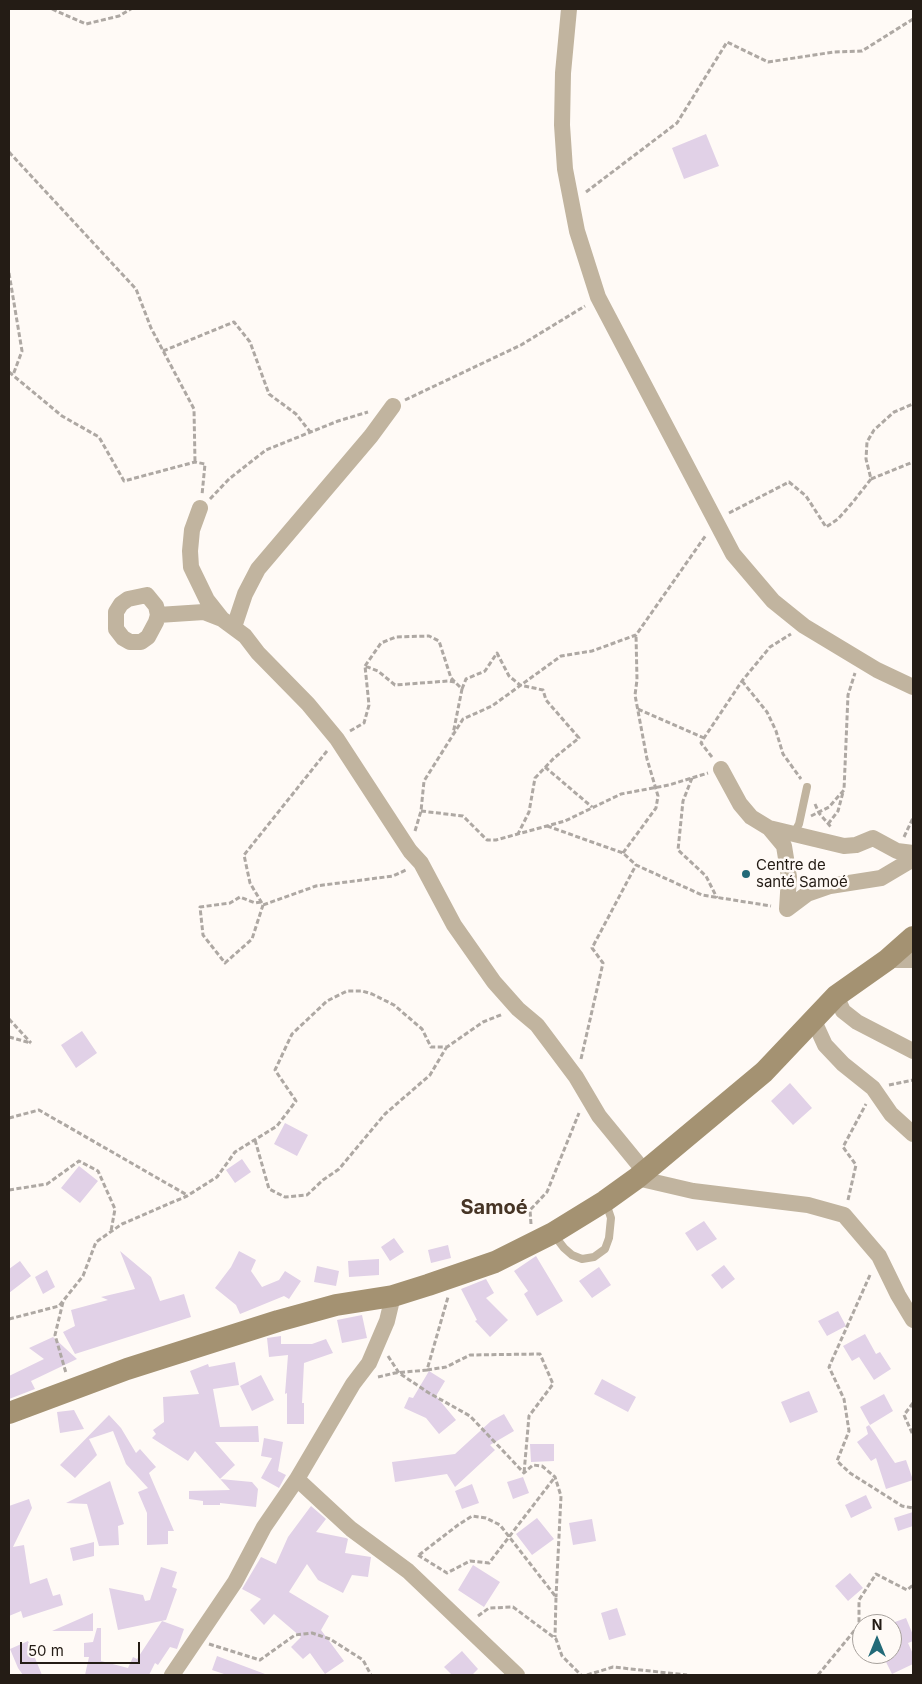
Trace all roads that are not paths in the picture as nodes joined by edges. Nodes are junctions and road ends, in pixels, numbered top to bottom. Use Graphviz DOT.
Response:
graph roads {
  1 [pos="569,9"];
  2 [pos="393,406"];
  3 [pos="200,508"];
  4 [pos="158,616"];
  5 [pos="228,623"];
  6 [pos="913,687"];
  7 [pos="721,768"];
  8 [pos="808,787"];
  9 [pos="769,828"];
  10 [pos="796,828"];
  11 [pos="913,853"];
  12 [pos="913,859"];
  13 [pos="913,937"];
  14 [pos="887,960"];
  15 [pos="913,960"];
  16 [pos="836,996"];
  17 [pos="814,1021"];
  18 [pos="913,1051"];
  19 [pos="913,1134"];
  20 [pos="640,1175"];
  21 [pos="605,1201"];
  22 [pos="553,1233"];
  23 [pos="393,1296"];
  24 [pos="913,1320"];
  25 [pos="9,1413"];
  26 [pos="297,1479"];
  27 [pos="172,1675"];
  28 [pos="517,1675"];
  1 -- 6 [label="street"];
  2 -- 5 [label="street"];
  3 -- 5 [label="street"];
  4 -- 5 [label="street"];
  5 -- 20 [label="street"];
  7 -- 9 [label="street"];
  8 -- 10 [label="lane"];
  9 -- 10 [label="street"];
  9 -- 12 [label="street"];
  10 -- 11 [label="street"];
  13 -- 14 [label="main road"];
  14 -- 15 [label="street"];
  14 -- 16 [label="main road"];
  16 -- 17 [label="main road"];
  16 -- 18 [label="street"];
  17 -- 19 [label="street"];
  17 -- 20 [label="main road"];
  20 -- 21 [label="main road"];
  20 -- 24 [label="street"];
  21 -- 22 [label="main road"];
  21 -- 22 [label="lane"];
  22 -- 23 [label="main road"];
  23 -- 25 [label="main road"];
  23 -- 26 [label="street"];
  26 -- 27 [label="street"];
  26 -- 28 [label="street"];
}
